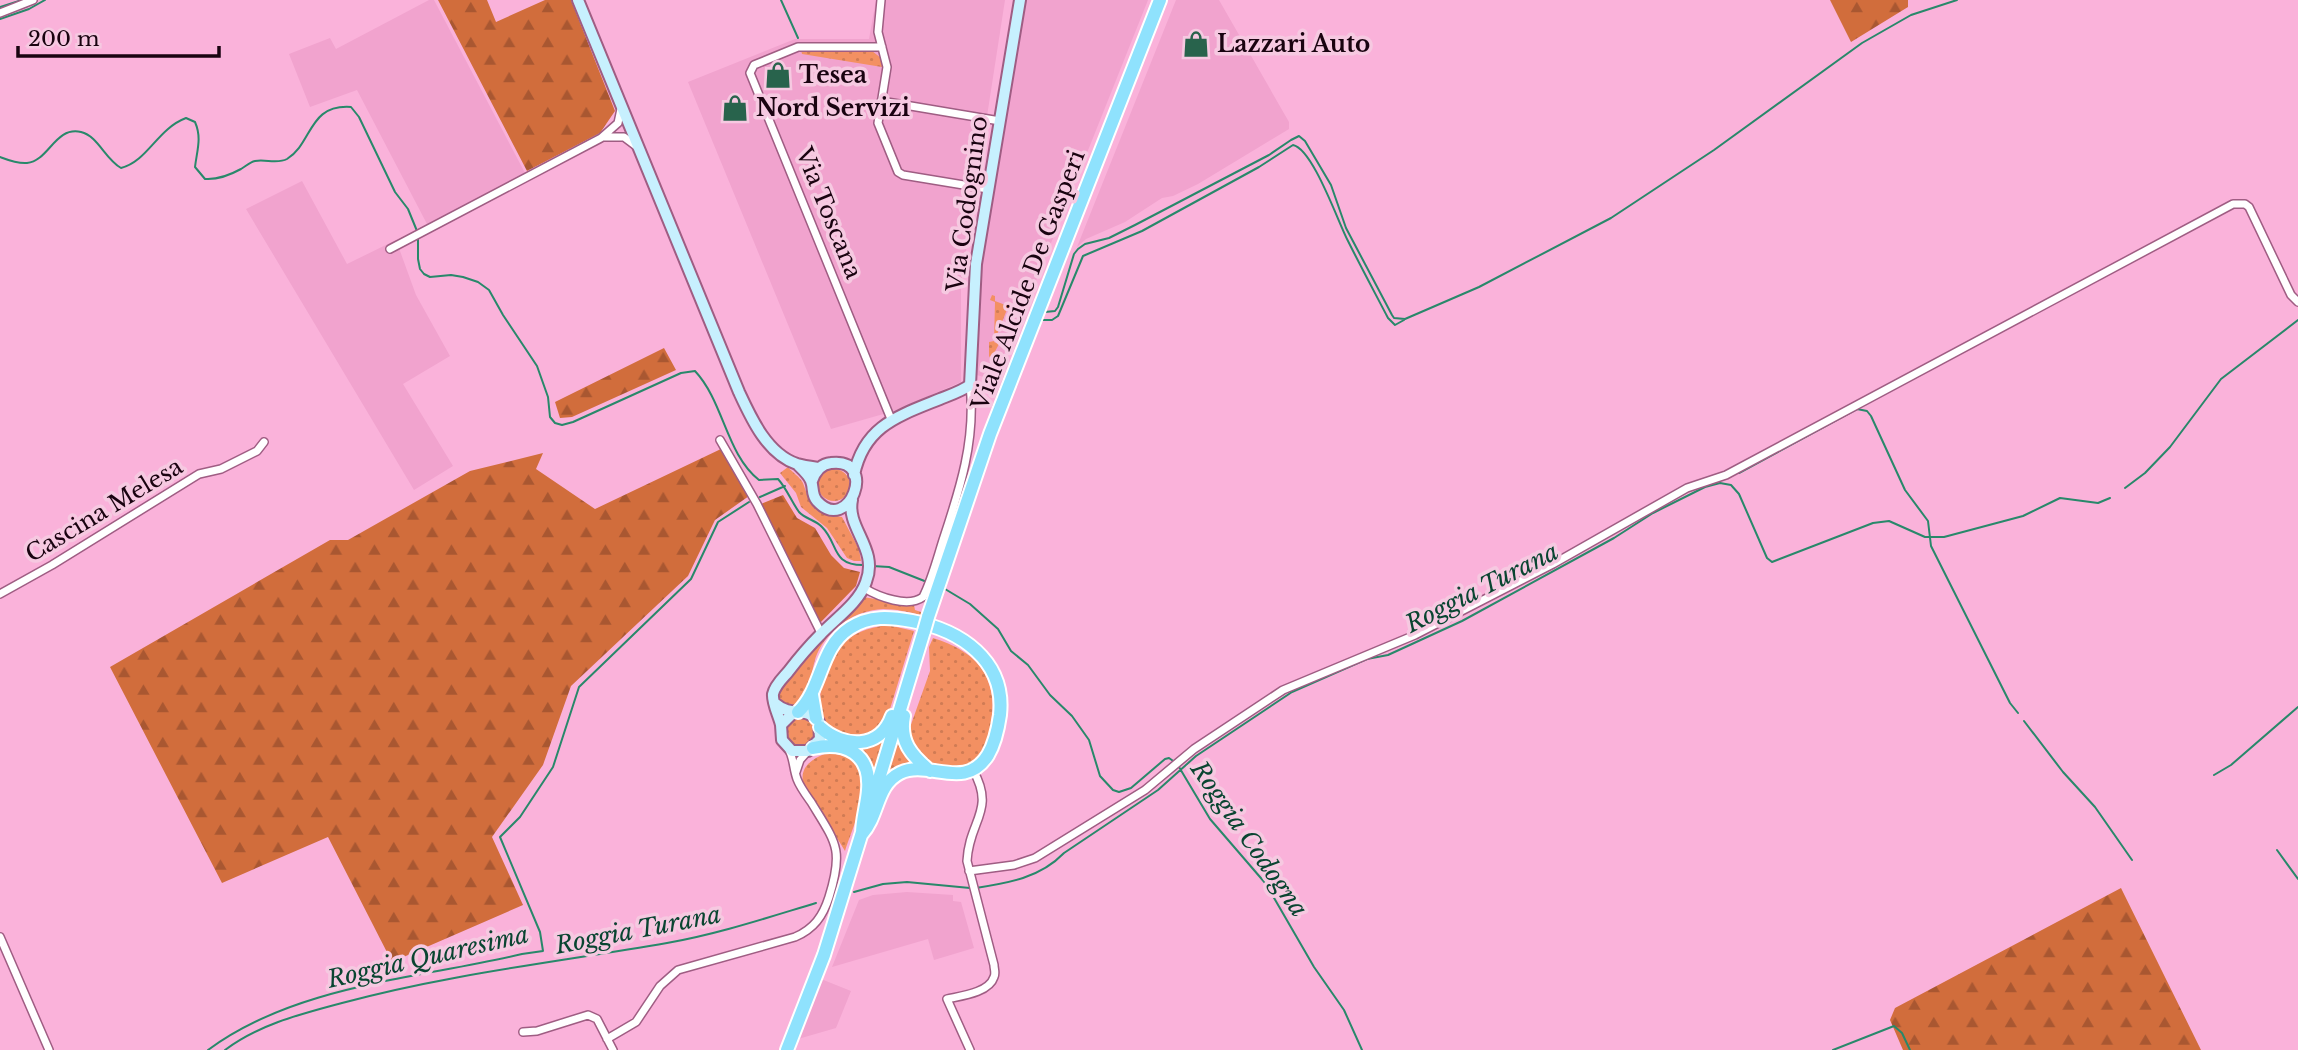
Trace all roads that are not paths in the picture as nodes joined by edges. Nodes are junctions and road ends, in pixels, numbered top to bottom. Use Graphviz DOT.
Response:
graph roads {
  1 [pos="33,0"];
  2 [pos="578,0"];
  3 [pos="881,0"];
  4 [pos="1020,0"];
  5 [pos="1160,0"];
  6 [pos="0,13"];
  7 [pos="882,47"];
  8 [pos="620,101"];
  9 [pos="881,101"];
  10 [pos="1000,121"];
  11 [pos="601,138"];
  12 [pos="640,150"];
  13 [pos="989,189"];
  14 [pos="390,249"];
  15 [pos="2298,302"];
  16 [pos="970,384"];
  17 [pos="891,419"];
  18 [pos="720,440"];
  19 [pos="264,442"];
  20 [pos="862,449"];
  21 [pos="839,463"];
  22 [pos="797,464"];
  23 [pos="819,468"];
  24 [pos="854,475"];
  25 [pos="811,481"];
  26 [pos="852,500"];
  27 [pos="837,508"];
  28 [pos="855,523"];
  29 [pos="936,575"];
  30 [pos="864,588"];
  31 [pos="0,594"];
  32 [pos="929,596"];
  33 [pos="821,633"];
  34 [pos="905,691"];
  35 [pos="812,694"];
  36 [pos="774,701"];
  37 [pos="795,712"];
  38 [pos="818,723"];
  39 [pos="781,725"];
  40 [pos="788,748"];
  41 [pos="810,750"];
  42 [pos="972,769"];
  43 [pos="930,771"];
  44 [pos="796,773"];
  45 [pos="862,834"];
  46 [pos="969,871"];
  47 [pos="0,937"];
  48 [pos="523,1032"];
  49 [pos="607,1038"];
  50 [pos="49,1050"];
  51 [pos="614,1050"];
  52 [pos="787,1050"];
  53 [pos="970,1050"];
  1 -- 6 [label="street"];
  2 -- 8 [label="main road"];
  3 -- 7 [label="street"];
  4 -- 10 [label="main road, Via Codognino"];
  5 -- 29 [label="main road, Viale Alcide De Gasperi"];
  7 -- 9 [label="street"];
  7 -- 17 [label="street, Via Toscana"];
  8 -- 11 [label="street"];
  8 -- 12 [label="main road"];
  9 -- 10 [label="street"];
  9 -- 13 [label="street"];
  10 -- 13 [label="main road, Via Codognino"];
  11 -- 12 [label="street"];
  11 -- 14 [label="street"];
  12 -- 22 [label="main road"];
  13 -- 16 [label="main road, Via Codognino"];
  15 -- 46 [label="street"];
  16 -- 17 [label="main road"];
  16 -- 29 [label="street, Via Codognino"];
  17 -- 20 [label="main road"];
  18 -- 33 [label="street"];
  19 -- 31 [label="street, Cascina Melesa"];
  20 -- 21 [label="main road"];
  20 -- 24 [label="main road"];
  21 -- 23 [label="main road"];
  21 -- 24 [label="main road"];
  22 -- 23 [label="main road"];
  22 -- 25 [label="main road"];
  23 -- 25 [label="main road"];
  24 -- 26 [label="main road"];
  25 -- 27 [label="main road"];
  26 -- 27 [label="main road"];
  26 -- 28 [label="main road"];
  27 -- 28 [label="main road"];
  28 -- 30 [label="main road"];
  29 -- 32 [label="main road, Viale Alcide De Gasperi"];
  30 -- 32 [label="street"];
  30 -- 33 [label="main road"];
  32 -- 34 [label="main road, Viale Alcide De Gasperi, bridge"];
  33 -- 36 [label="main road"];
  34 -- 38 [label="main road"];
  34 -- 43 [label="main road"];
  34 -- 45 [label="main road"];
  35 -- 37 [label="main road"];
  35 -- 38 [label="main road"];
  35 -- 42 [label="main road"];
  36 -- 37 [label="main road"];
  36 -- 39 [label="main road"];
  37 -- 38 [label="main road"];
  37 -- 39 [label="main road"];
  38 -- 41 [label="main road"];
  39 -- 40 [label="main road"];
  40 -- 41 [label="main road"];
  40 -- 44 [label="street"];
  41 -- 44 [label="street"];
  41 -- 45 [label="main road"];
  42 -- 43 [label="main road"];
  42 -- 46 [label="street"];
  43 -- 45 [label="main road"];
  44 -- 49 [label="street"];
  45 -- 52 [label="main road"];
  46 -- 53 [label="street"];
  47 -- 50 [label="street"];
  48 -- 49 [label="street"];
  49 -- 51 [label="street"];
}
